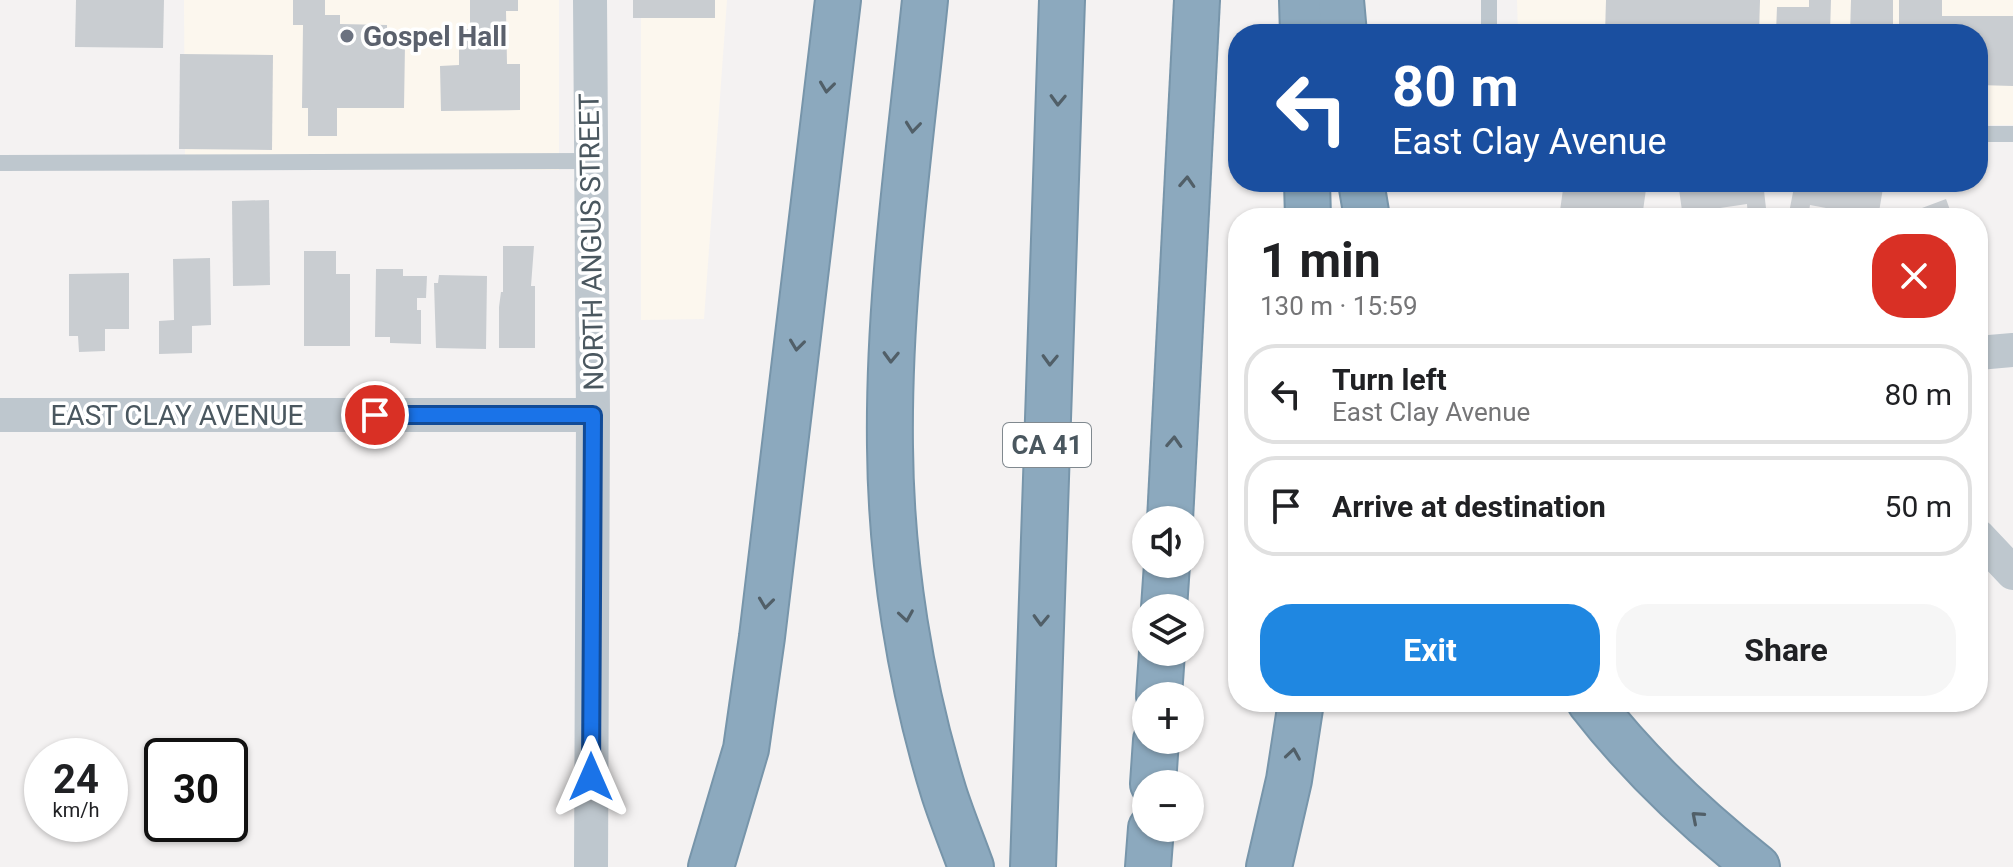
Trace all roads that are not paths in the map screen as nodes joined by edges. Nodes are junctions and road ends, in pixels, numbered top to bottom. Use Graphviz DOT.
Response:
graph roads {
  1 [pos="590,0"];
  2 [pos="1489,0"];
  3 [pos="837,5"];
  4 [pos="924,11"];
  5 [pos="1062,11"];
  6 [pos="1196,11"];
  7 [pos="1489,24"];
  8 [pos="1988,134"];
  9 [pos="2013,134"];
  10 [pos="589,161"];
  11 [pos="0,163"];
  12 [pos="2013,350"];
  13 [pos="1988,352"];
  14 [pos="0,415"];
  15 [pos="593,415"];
  16 [pos="1171,506"];
  17 [pos="1988,547"];
  18 [pos="2013,573"];
  19 [pos="1299,712"];
  20 [pos="1599,712"];
  21 [pos="1150,842"];
  22 [pos="591,867"];
  23 [pos="711,867"];
  24 [pos="971,867"];
  25 [pos="1033,867"];
  26 [pos="1148,867"];
  27 [pos="1269,867"];
  28 [pos="1757,867"];
  1 -- 10 [label="street, NORTH ANGUS STREET"];
  2 -- 7 [label="lane"];
  3 -- 23 [label="highway, one-way"];
  4 -- 24 [label="highway, one-way"];
  5 -- 25 [label="highway, CA 41, one-way"];
  16 -- 6 [label="highway, one-way"];
  8 -- 9 [label="lane"];
  10 -- 11 [label="lane"];
  10 -- 15 [label="street, NORTH ANGUS STREET"];
  12 -- 13 [label="street"];
  14 -- 15 [label="street, EAST CLAY AVENUE"];
  15 -- 22 [label="street, NORTH ANGUS STREET"];
  17 -- 18 [label="street"];
  27 -- 19 [label="highway, one-way"];
  28 -- 20 [label="highway, one-way"];
  21 -- 26 [label="highway"];
}
